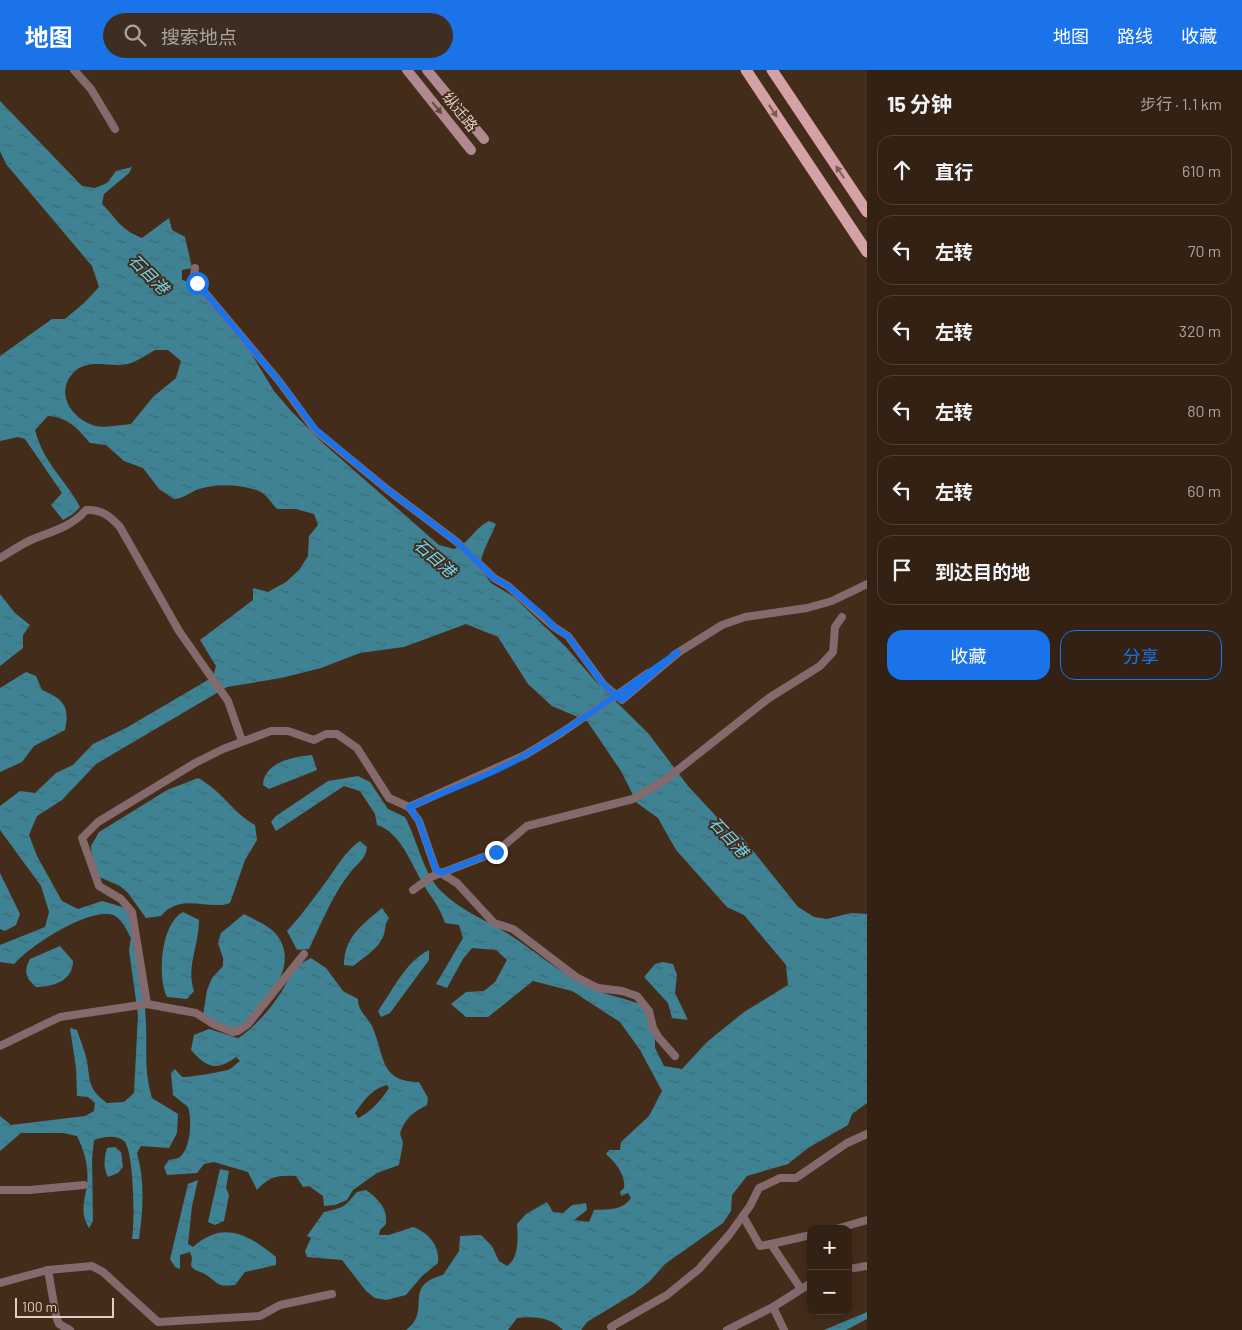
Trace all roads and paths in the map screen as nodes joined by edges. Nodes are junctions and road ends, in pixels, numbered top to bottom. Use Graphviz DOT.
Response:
graph roads {
  1 [pos="74,70"];
  2 [pos="407,70"];
  3 [pos="428,70"];
  4 [pos="746,70"];
  5 [pos="772,70"];
  6 [pos="116,129"];
  7 [pos="484,139"];
  8 [pos="471,150"];
  9 [pos="867,212"];
  10 [pos="867,252"];
  11 [pos="195,268"];
  12 [pos="0,558"];
  13 [pos="867,584"];
  14 [pos="842,617"];
  15 [pos="678,652"];
  16 [pos="242,741"];
  17 [pos="409,807"];
  18 [pos="441,873"];
  19 [pos="413,890"];
  20 [pos="304,954"];
  21 [pos="147,1004"];
  22 [pos="0,1046"];
  23 [pos="676,1056"];
  24 [pos="867,1134"];
  25 [pos="84,1185"];
  26 [pos="0,1190"];
  27 [pos="743,1216"];
  28 [pos="867,1220"];
  29 [pos="850,1225"];
  30 [pos="807,1236"];
  31 [pos="771,1244"];
  32 [pos="867,1266"];
  33 [pos="852,1268"];
  34 [pos="48,1270"];
  35 [pos="0,1283"];
  36 [pos="807,1285"];
  37 [pos="801,1289"];
  38 [pos="332,1294"];
  39 [pos="773,1307"];
  40 [pos="180,1326"];
  41 [pos="70,1330"];
  42 [pos="612,1330"];
  43 [pos="727,1330"];
  44 [pos="784,1330"];
  1 -- 6 [label="street"];
  2 -- 8 [label="street, 纵迁路, one-way"];
  3 -- 7 [label="street, 纵迁路"];
  4 -- 10 [label="main road, one-way"];
  9 -- 5 [label="main road, one-way"];
  11 -- 15 [label="street"];
  12 -- 16 [label="street"];
  13 -- 15 [label="street"];
  14 -- 18 [label="street"];
  15 -- 17 [label="street, bridge"];
  16 -- 17 [label="street"];
  16 -- 21 [label="street"];
  17 -- 18 [label="street"];
  18 -- 19 [label="street"];
  18 -- 23 [label="street"];
  20 -- 21 [label="street"];
  21 -- 22 [label="street"];
  24 -- 27 [label="street"];
  25 -- 26 [label="street"];
  27 -- 31 [label="street"];
  27 -- 42 [label="street"];
  28 -- 29 [label="street"];
  30 -- 31 [label="street"];
  31 -- 37 [label="street"];
  32 -- 33 [label="street"];
  34 -- 35 [label="street"];
  34 -- 40 [label="street"];
  34 -- 41 [label="street"];
  36 -- 37 [label="street"];
  37 -- 39 [label="street"];
  38 -- 40 [label="street"];
  39 -- 43 [label="street"];
  39 -- 44 [label="street"];
}
